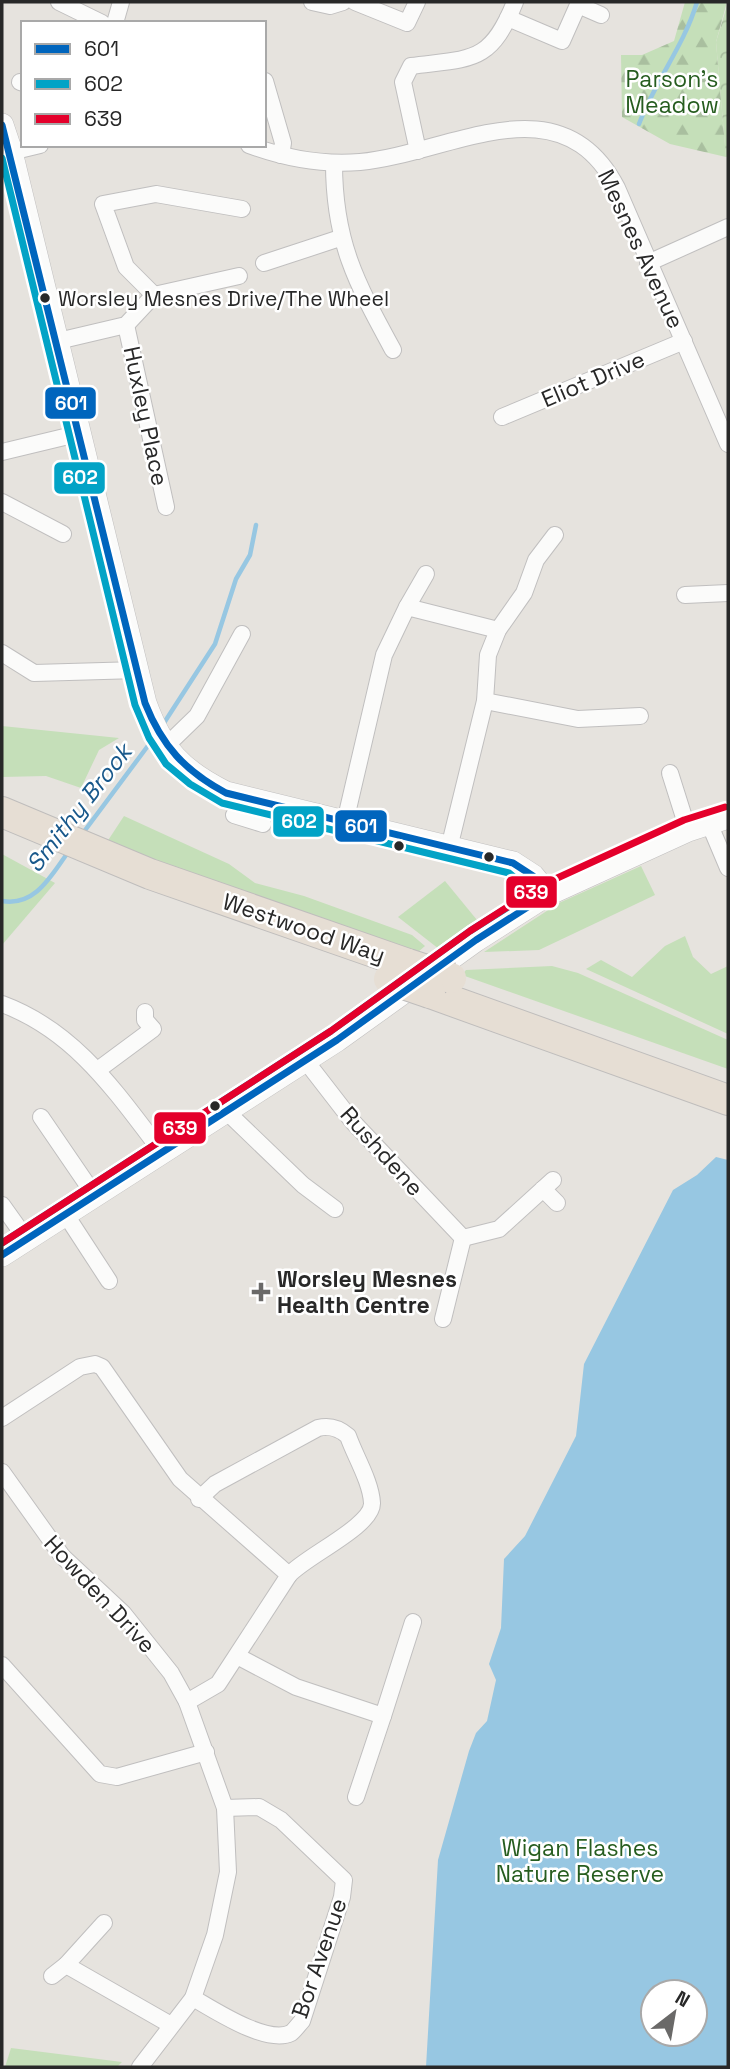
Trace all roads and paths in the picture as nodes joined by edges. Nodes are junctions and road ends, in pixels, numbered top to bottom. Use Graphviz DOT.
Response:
graph roads {
  1 [pos="59,2"];
  2 [pos="121,2"];
  3 [pos="312,2"];
  4 [pos="343,2"];
  5 [pos="355,2"];
  6 [pos="417,2"];
  7 [pos="514,2"];
  8 [pos="601,15"];
  9 [pos="508,18"];
  10 [pos="98,21"];
  11 [pos="116,21"];
  12 [pos="266,84"];
  13 [pos="2,125"];
  14 [pos="32,147"];
  15 [pos="255,147"];
  16 [pos="418,151"];
  17 [pos="11,152"];
  18 [pos="281,155"];
  19 [pos="334,163"];
  20 [pos="242,209"];
  21 [pos="728,227"];
  22 [pos="340,238"];
  23 [pos="264,263"];
  24 [pos="648,263"];
  25 [pos="239,276"];
  26 [pos="154,295"];
  27 [pos="126,325"];
  28 [pos="58,341"];
  29 [pos="684,341"];
  30 [pos="393,350"];
  31 [pos="502,417"];
  32 [pos="81,433"];
  33 [pos="728,444"];
  34 [pos="2,452"];
  35 [pos="2,502"];
  36 [pos="166,507"];
  37 [pos="63,534"];
  38 [pos="555,535"];
  39 [pos="426,574"];
  40 [pos="728,593"];
  41 [pos="685,595"];
  42 [pos="407,607"];
  43 [pos="498,630"];
  44 [pos="242,634"];
  45 [pos="2,653"];
  46 [pos="138,670"];
  47 [pos="485,701"];
  48 [pos="640,716"];
  49 [pos="160,737"];
  50 [pos="670,774"];
  51 [pos="2,812"];
  52 [pos="234,815"];
  53 [pos="259,816"];
  54 [pos="345,822"];
  55 [pos="709,823"];
  56 [pos="2,835"];
  57 [pos="42,842"];
  58 [pos="449,848"];
  59 [pos="728,868"];
  60 [pos="548,894"];
  61 [pos="441,986"];
  62 [pos="2,1004"];
  63 [pos="145,1012"];
  64 [pos="306,1060"];
  65 [pos="99,1069"];
  66 [pos="728,1079"];
  67 [pos="728,1100"];
  68 [pos="226,1111"];
  69 [pos="41,1117"];
  70 [pos="161,1150"];
  71 [pos="95,1196"];
  72 [pos="557,1203"];
  73 [pos="2,1205"];
  74 [pos="335,1209"];
  75 [pos="66,1215"];
  76 [pos="463,1238"];
  77 [pos="27,1240"];
  78 [pos="2,1255"];
  79 [pos="109,1280"];
  80 [pos="443,1319"];
  81 [pos="2,1418"];
  82 [pos="2,1472"];
  83 [pos="199,1499"];
  84 [pos="289,1575"];
  85 [pos="413,1622"];
  86 [pos="237,1656"];
  87 [pos="2,1665"];
  88 [pos="187,1702"];
  89 [pos="383,1716"];
  90 [pos="206,1752"];
  91 [pos="356,1797"];
  92 [pos="225,1808"];
  93 [pos="104,1923"];
  94 [pos="66,1965"];
  95 [pos="52,1976"];
  96 [pos="193,1998"];
  97 [pos="171,2025"];
  98 [pos="140,2067"];
  1 -- 10 [label="street"];
  2 -- 11 [label="street"];
  3 -- 4 [label="street"];
  5 -- 6 [label="street"];
  7 -- 9 [label="street"];
  8 -- 9 [label="street"];
  9 -- 16 [label="street"];
  12 -- 18 [label="street"];
  13 -- 17 [label="street"];
  14 -- 17 [label="street"];
  15 -- 18 [label="street, Mesnes Avenue"];
  16 -- 19 [label="street, Mesnes Avenue"];
  16 -- 24 [label="street, Mesnes Avenue"];
  17 -- 28 [label="street"];
  18 -- 19 [label="street, Mesnes Avenue"];
  19 -- 22 [label="street"];
  20 -- 26 [label="street"];
  21 -- 24 [label="street"];
  22 -- 23 [label="street"];
  22 -- 30 [label="street"];
  24 -- 29 [label="street, Mesnes Avenue"];
  25 -- 26 [label="street"];
  26 -- 27 [label="street"];
  27 -- 28 [label="street"];
  27 -- 36 [label="street, Huxley Place"];
  28 -- 32 [label="street"];
  29 -- 31 [label="street, Eliot Drive"];
  29 -- 33 [label="street, Mesnes Avenue"];
  32 -- 34 [label="street"];
  32 -- 46 [label="street"];
  35 -- 37 [label="street"];
  38 -- 43 [label="street"];
  39 -- 42 [label="street"];
  40 -- 41 [label="street"];
  42 -- 43 [label="street"];
  42 -- 54 [label="street"];
  43 -- 47 [label="street"];
  44 -- 49 [label="street"];
  45 -- 46 [label="street"];
  46 -- 49 [label="street"];
  47 -- 48 [label="street"];
  47 -- 58 [label="street"];
  49 -- 53 [label="street"];
  50 -- 55 [label="street"];
  51 -- 57 [label="highway, Westwood Way"];
  52 -- 53 [label="street"];
  53 -- 54 [label="street"];
  54 -- 58 [label="street"];
  55 -- 59 [label="street"];
  55 -- 60 [label="street"];
  56 -- 57 [label="highway, Westwood Way"];
  57 -- 61 [label="highway, Westwood Way, bridge"];
  58 -- 60 [label="street"];
  60 -- 64 [label="street"];
  61 -- 66 [label="highway, Westwood Way"];
  61 -- 67 [label="highway, Westwood Way"];
  62 -- 65 [label="street"];
  63 -- 65 [label="street"];
  64 -- 68 [label="street"];
  64 -- 76 [label="street, Rushdene"];
  65 -- 70 [label="street"];
  68 -- 70 [label="street"];
  68 -- 74 [label="street"];
  69 -- 71 [label="street"];
  70 -- 71 [label="street"];
  71 -- 75 [label="street"];
  72 -- 76 [label="street"];
  73 -- 77 [label="street"];
  75 -- 77 [label="street"];
  75 -- 79 [label="street"];
  76 -- 80 [label="street"];
  77 -- 78 [label="street"];
  81 -- 83 [label="street"];
  82 -- 88 [label="street, Howden Drive"];
  83 -- 84 [label="street"];
  83 -- 84 [label="street"];
  84 -- 86 [label="street"];
  85 -- 89 [label="street"];
  86 -- 88 [label="street"];
  86 -- 89 [label="street"];
  87 -- 90 [label="street"];
  88 -- 90 [label="street, Howden Drive"];
  89 -- 91 [label="street"];
  90 -- 92 [label="street, Howden Drive"];
  92 -- 96 [label="street, Howden Drive"];
  92 -- 96 [label="street, Bor Avenue"];
  93 -- 94 [label="street"];
  94 -- 95 [label="street"];
  94 -- 97 [label="street"];
  96 -- 97 [label="street, Howden Drive"];
  97 -- 98 [label="street, Howden Drive"];
}
